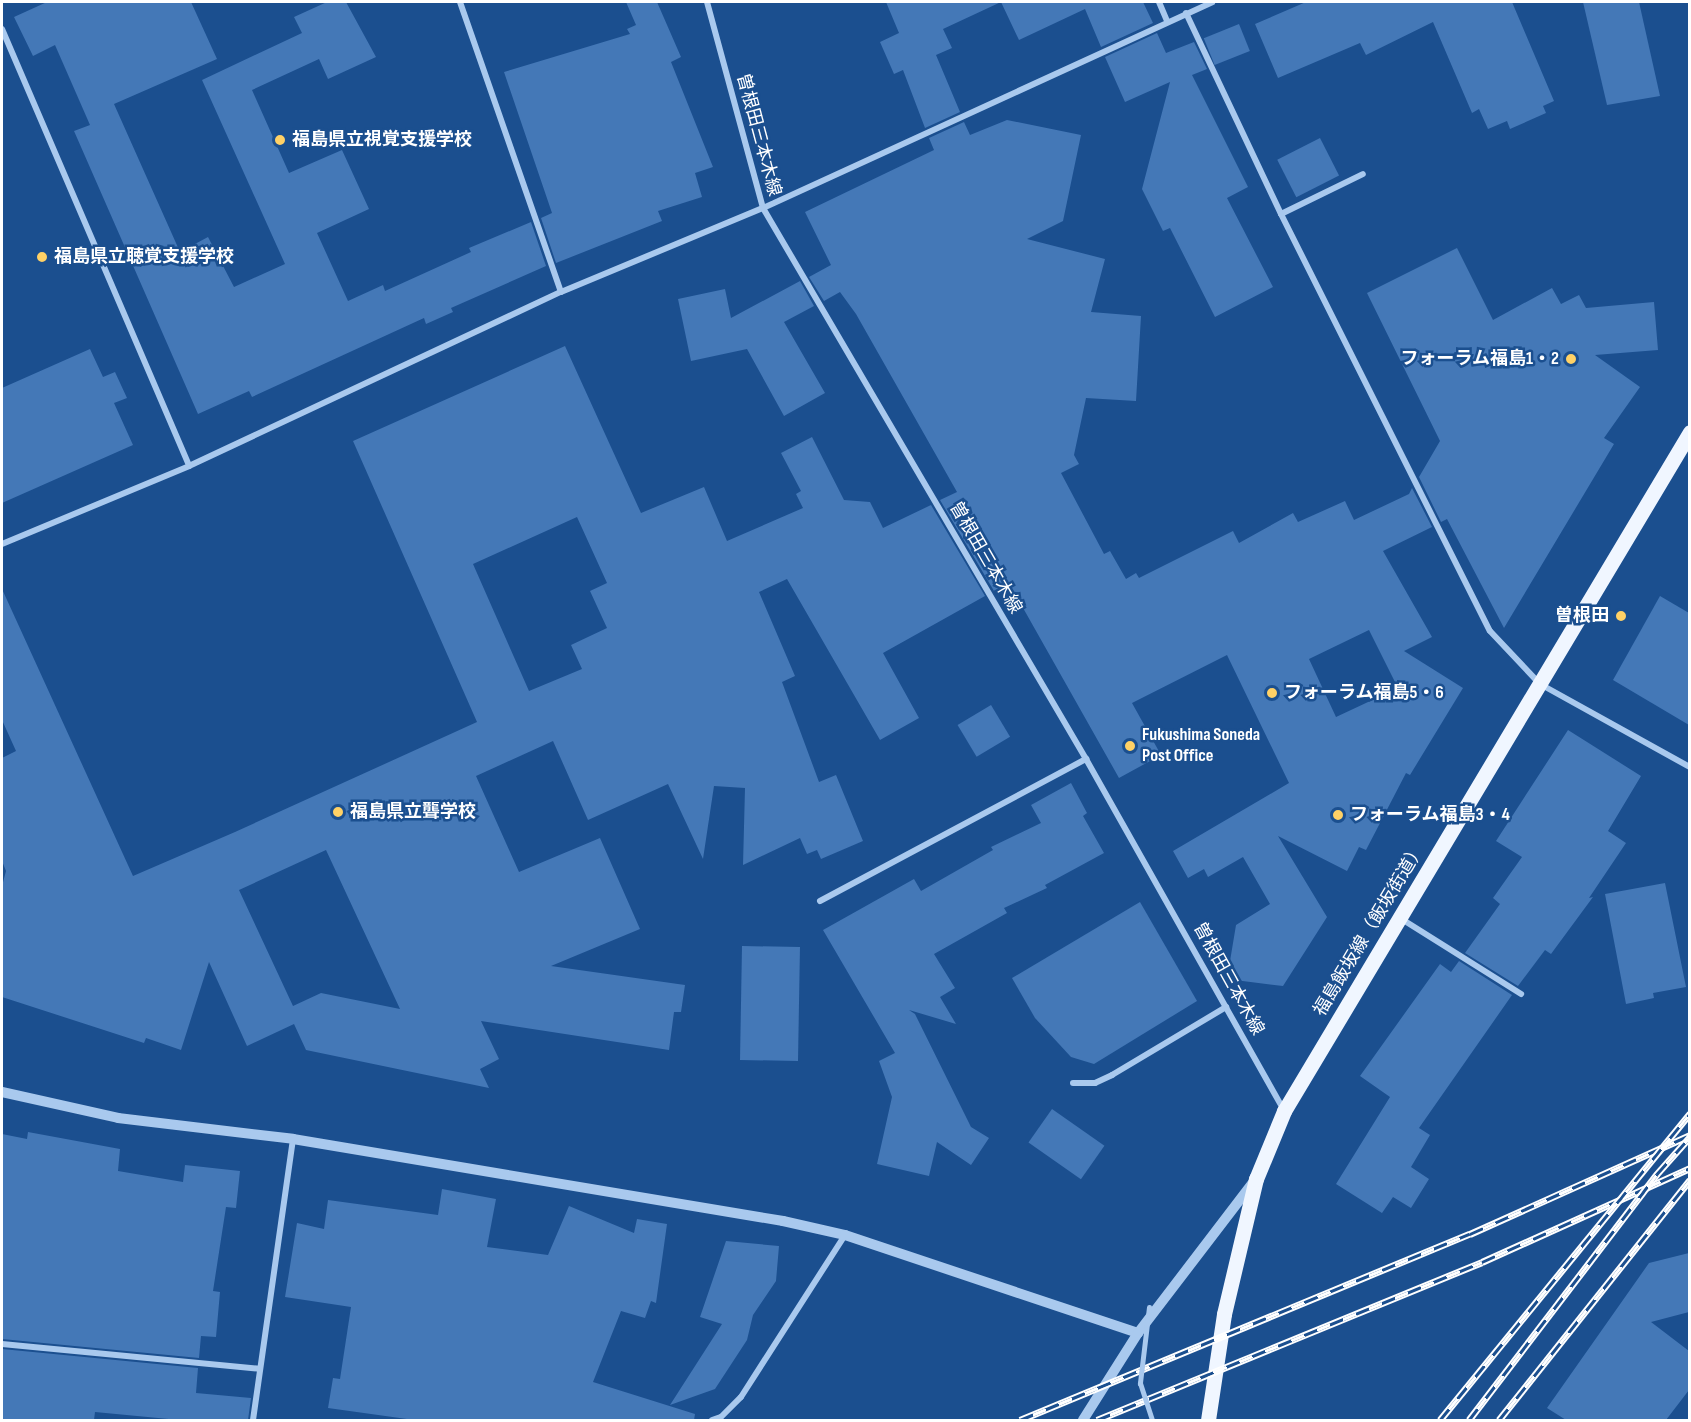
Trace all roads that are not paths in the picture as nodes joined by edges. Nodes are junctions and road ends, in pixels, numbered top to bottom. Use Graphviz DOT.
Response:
graph roads {
  1 [pos="460,2"];
  2 [pos="706,2"];
  3 [pos="1159,2"];
  4 [pos="1212,2"];
  5 [pos="1186,13"];
  6 [pos="1167,21"];
  7 [pos="2,29"];
  8 [pos="1364,174"];
  9 [pos="763,208"];
  10 [pos="1281,214"];
  11 [pos="561,292"];
  12 [pos="1689,432"];
  13 [pos="189,466"];
  14 [pos="2,543"];
  15 [pos="1540,684"];
  16 [pos="1086,759"];
  17 [pos="1689,767"];
  18 [pos="820,901"];
  19 [pos="1400,918"];
  20 [pos="1521,994"];
  21 [pos="1226,1007"];
  22 [pos="1073,1083"];
  23 [pos="2,1092"];
  24 [pos="1284,1111"];
  25 [pos="293,1139"];
  26 [pos="1256,1179"];
  27 [pos="845,1235"];
  28 [pos="1149,1307"];
  29 [pos="1138,1333"];
  30 [pos="2,1344"];
  31 [pos="260,1369"];
  32 [pos="253,1420"];
  33 [pos="712,1420"];
  34 [pos="1083,1420"];
  35 [pos="1152,1420"];
  36 [pos="1208,1420"];
  1 -- 11 [label="street"];
  2 -- 9 [label="street, 曽根田三本木線"];
  3 -- 6 [label="street"];
  4 -- 5 [label="street"];
  5 -- 6 [label="street"];
  5 -- 10 [label="street"];
  6 -- 9 [label="street"];
  7 -- 13 [label="street"];
  8 -- 10 [label="street"];
  9 -- 11 [label="street"];
  9 -- 16 [label="street, 曽根田三本木線"];
  10 -- 15 [label="street"];
  11 -- 13 [label="street"];
  12 -- 15 [label="main road, 福島飯坂線（飯坂街道）"];
  13 -- 14 [label="street"];
  15 -- 17 [label="street"];
  15 -- 19 [label="main road, 福島飯坂線（飯坂街道）"];
  16 -- 18 [label="street"];
  16 -- 21 [label="street, 曽根田三本木線"];
  19 -- 20 [label="street"];
  19 -- 24 [label="main road, 福島飯坂線（飯坂街道）"];
  21 -- 22 [label="street"];
  21 -- 24 [label="street, 曽根田三本木線"];
  23 -- 25 [label="street"];
  24 -- 26 [label="main road, 福島飯坂線（飯坂街道）"];
  25 -- 27 [label="street"];
  25 -- 31 [label="street"];
  26 -- 29 [label="street"];
  26 -- 36 [label="main road, 福島飯坂線（飯坂街道）"];
  27 -- 29 [label="street"];
  27 -- 33 [label="street"];
  28 -- 35 [label="street, bridge"];
  29 -- 34 [label="street"];
  30 -- 31 [label="street"];
  31 -- 32 [label="street"];
}
